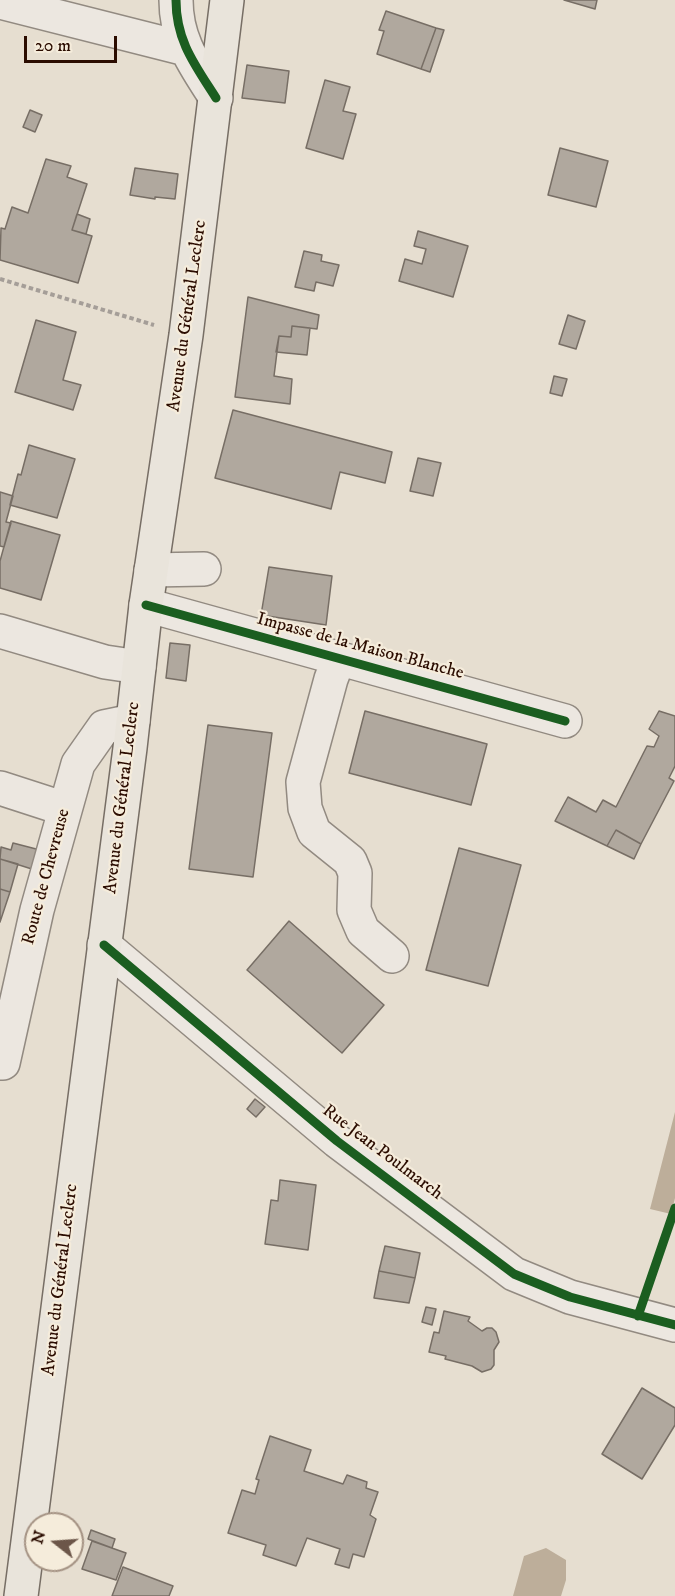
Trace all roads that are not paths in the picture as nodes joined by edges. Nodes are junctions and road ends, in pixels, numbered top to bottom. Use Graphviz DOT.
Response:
graph roads {
  1 [pos="176,0"];
  2 [pos="228,0"];
  3 [pos="0,2"];
  4 [pos="186,49"];
  5 [pos="216,99"];
  6 [pos="204,569"];
  7 [pos="151,570"];
  8 [pos="146,605"];
  9 [pos="0,631"];
  10 [pos="339,658"];
  11 [pos="139,667"];
  12 [pos="133,721"];
  13 [pos="565,721"];
  14 [pos="0,788"];
  15 [pos="65,809"];
  16 [pos="104,945"];
  17 [pos="392,956"];
  18 [pos="1,1063"];
  19 [pos="675,1325"];
  20 [pos="21,1596"];
  1 -- 4 [label="street"];
  2 -- 5 [label="main road, Avenue du Général Leclerc"];
  3 -- 4 [label="street"];
  4 -- 5 [label="street"];
  5 -- 7 [label="main road, Avenue du Général Leclerc"];
  6 -- 7 [label="street"];
  7 -- 8 [label="main road, Avenue du Général Leclerc"];
  8 -- 10 [label="street, Impasse de la Maison Blanche"];
  8 -- 11 [label="main road, Avenue du Général Leclerc"];
  9 -- 11 [label="street"];
  10 -- 13 [label="street, Impasse de la Maison Blanche"];
  10 -- 17 [label="street"];
  11 -- 12 [label="main road, Avenue du Général Leclerc"];
  12 -- 15 [label="street, Route de Chevreuse"];
  12 -- 16 [label="main road, Avenue du Général Leclerc"];
  14 -- 15 [label="street"];
  15 -- 18 [label="street, Route de Chevreuse"];
  16 -- 19 [label="street, Rue Jean Poulmarch"];
  16 -- 20 [label="main road, Avenue du Général Leclerc"];
}
